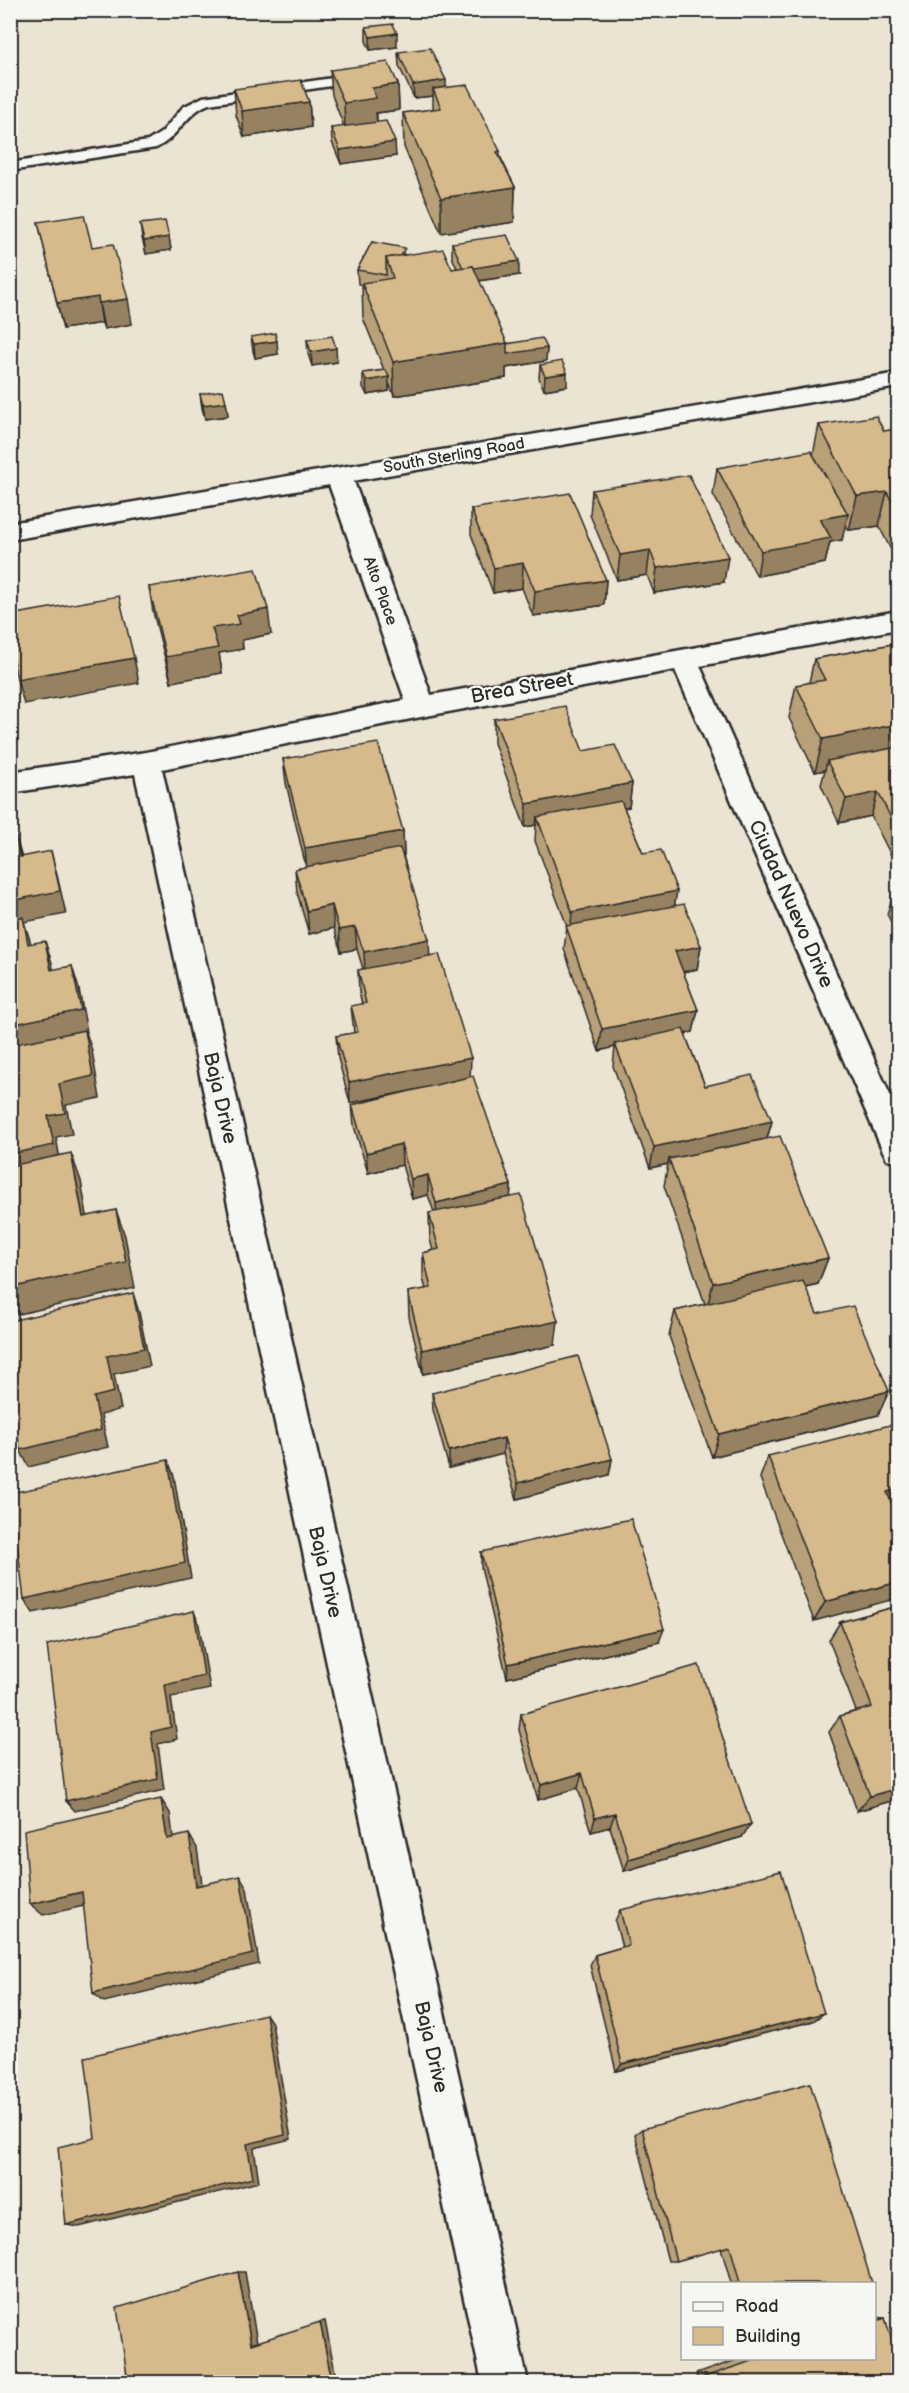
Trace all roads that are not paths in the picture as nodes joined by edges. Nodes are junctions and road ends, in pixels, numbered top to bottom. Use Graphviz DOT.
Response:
graph roads {
  1 [pos="353,79"];
  2 [pos="10,167"];
  3 [pos="898,380"];
  4 [pos="339,476"];
  5 [pos="10,532"];
  6 [pos="898,620"];
  7 [pos="684,659"];
  8 [pos="421,707"];
  9 [pos="146,762"];
  10 [pos="10,783"];
  11 [pos="898,1149"];
  12 [pos="505,2382"];
  1 -- 2 [label="lane"];
  3 -- 4 [label="street, South Sterling Road"];
  4 -- 5 [label="street, South Sterling Road"];
  4 -- 8 [label="street, Alto Place"];
  6 -- 7 [label="street, Brea Street"];
  7 -- 8 [label="street, Brea Street"];
  7 -- 11 [label="street, Ciudad Nuevo Drive"];
  8 -- 9 [label="street, Brea Street"];
  9 -- 10 [label="street"];
  9 -- 12 [label="street, Baja Drive"];
}
